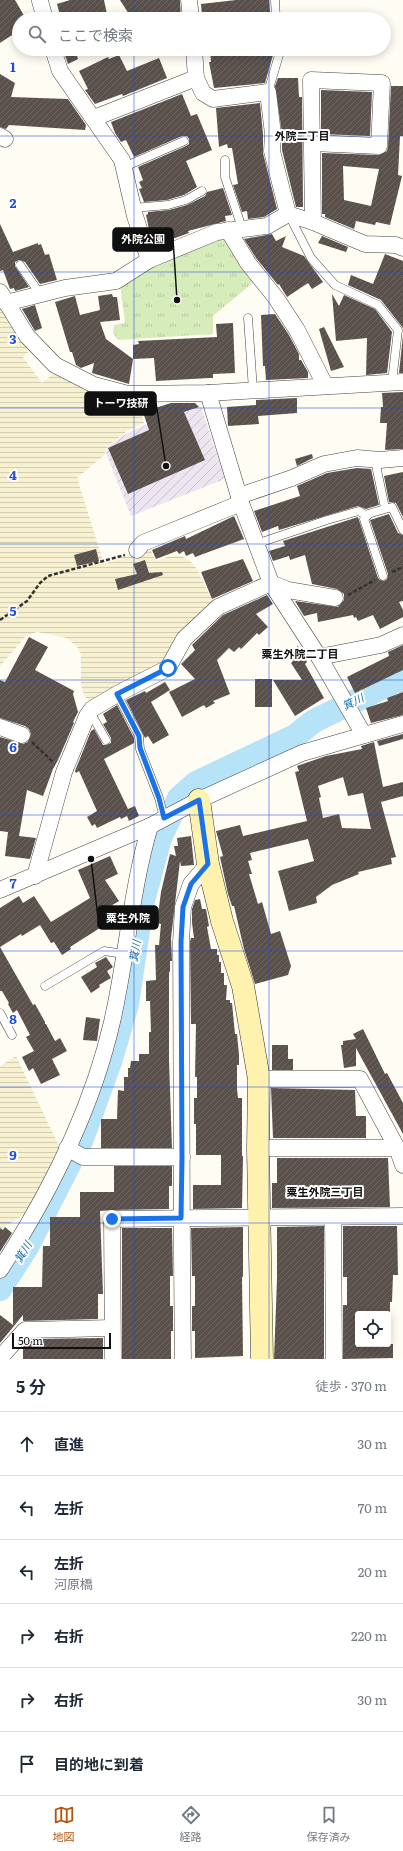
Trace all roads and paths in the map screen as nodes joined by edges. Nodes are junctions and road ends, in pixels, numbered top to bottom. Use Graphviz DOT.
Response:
graph roads {
  1 [pos="41,0"];
  2 [pos="189,0"];
  3 [pos="275,0"];
  4 [pos="44,12"];
  5 [pos="190,12"];
  6 [pos="276,12"];
  7 [pos="55,56"];
  8 [pos="194,56"];
  9 [pos="278,56"];
  10 [pos="196,78"];
  11 [pos="268,92"];
  12 [pos="94,118"];
  13 [pos="184,141"];
  14 [pos="312,143"];
  15 [pos="225,160"];
  16 [pos="124,167"];
  17 [pos="202,190"];
  18 [pos="133,208"];
  19 [pos="288,214"];
  20 [pos="313,222"];
  21 [pos="235,229"];
  22 [pos="403,248"];
  23 [pos="149,260"];
  24 [pos="20,265"];
  25 [pos="40,294"];
  26 [pos="3,298"];
  27 [pos="248,318"];
  28 [pos="400,331"];
  29 [pos="397,382"];
  30 [pos="325,385"];
  31 [pos="253,390"];
  32 [pos="208,393"];
  33 [pos="403,458"];
  34 [pos="376,459"];
  35 [pos="240,500"];
  36 [pos="386,508"];
  37 [pos="367,516"];
  38 [pos="403,530"];
  39 [pos="256,544"];
  40 [pos="136,550"];
  41 [pos="403,567"];
  42 [pos="383,576"];
  43 [pos="271,583"];
  44 [pos="335,598"];
  45 [pos="0,620"];
  46 [pos="403,635"];
  47 [pos="319,657"];
  48 [pos="117,694"];
  49 [pos="90,712"];
  50 [pos="403,724"];
  51 [pos="0,727"];
  52 [pos="22,735"];
  53 [pos="364,735"];
  54 [pos="106,740"];
  55 [pos="64,772"];
  56 [pos="193,803"];
  57 [pos="165,817"];
  58 [pos="150,826"];
  59 [pos="208,864"];
  60 [pos="36,876"];
  61 [pos="0,890"];
  62 [pos="124,954"];
  63 [pos="45,986"];
  64 [pos="0,1012"];
  65 [pos="12,1035"];
  66 [pos="259,1079"];
  67 [pos="67,1148"];
  68 [pos="258,1148"];
  69 [pos="397,1148"];
  70 [pos="182,1157"];
  71 [pos="403,1166"];
  72 [pos="403,1216"];
  73 [pos="333,1217"];
  74 [pos="181,1218"];
  75 [pos="260,1218"];
  76 [pos="0,1270"];
  77 [pos="112,1328"];
  78 [pos="0,1358"];
  79 [pos="113,1359"];
  80 [pos="183,1359"];
  81 [pos="262,1359"];
  82 [pos="334,1359"];
  1 -- 4 [label="street"];
  2 -- 5 [label="street"];
  3 -- 6 [label="lane"];
  7 -- 12 [label="street"];
  8 -- 10 [label="street"];
  9 -- 11 [label="lane"];
  10 -- 11 [label="street"];
  10 -- 12 [label="street"];
  11 -- 19 [label="street"];
  12 -- 16 [label="street"];
  13 -- 16 [label="lane"];
  14 -- 14 [label="street"];
  14 -- 20 [label="street"];
  15 -- 21 [label="lane"];
  16 -- 18 [label="street"];
  17 -- 18 [label="lane"];
  18 -- 23 [label="street"];
  19 -- 20 [label="street"];
  19 -- 21 [label="street"];
  19 -- 28 [label="lane"];
  20 -- 22 [label="street"];
  21 -- 23 [label="street"];
  21 -- 30 [label="street"];
  23 -- 25 [label="street"];
  24 -- 25 [label="lane"];
  25 -- 26 [label="street"];
  26 -- 32 [label="street"];
  27 -- 31 [label="lane"];
  28 -- 29 [label="lane"];
  29 -- 30 [label="street"];
  30 -- 31 [label="street"];
  31 -- 32 [label="street"];
  32 -- 35 [label="street"];
  33 -- 34 [label="street"];
  34 -- 35 [label="street"];
  34 -- 36 [label="lane"];
  35 -- 39 [label="street"];
  35 -- 40 [label="street"];
  36 -- 37 [label="lane"];
  36 -- 38 [label="lane"];
  37 -- 39 [label="lane"];
  37 -- 42 [label="lane"];
  39 -- 43 [label="street"];
  40 -- 45 [label="path"];
  41 -- 42 [label="path"];
  42 -- 44 [label="path"];
  43 -- 44 [label="street"];
  43 -- 47 [label="street"];
  43 -- 48 [label="street"];
  46 -- 47 [label="street"];
  47 -- 53 [label="street"];
  48 -- 49 [label="street"];
  48 -- 57 [label="lane"];
  49 -- 54 [label="lane"];
  49 -- 55 [label="street"];
  50 -- 53 [label="street"];
  51 -- 52 [label="street"];
  52 -- 55 [label="path"];
  53 -- 56 [label="street"];
  55 -- 60 [label="street"];
  56 -- 57 [label="street"];
  56 -- 59 [label="street"];
  57 -- 58 [label="street"];
  58 -- 60 [label="street"];
  58 -- 62 [label="street"];
  59 -- 66 [label="street"];
  59 -- 70 [label="street"];
  60 -- 61 [label="street"];
  62 -- 63 [label="lane"];
  62 -- 67 [label="street"];
  64 -- 65 [label="lane"];
  66 -- 68 [label="street"];
  66 -- 69 [label="street"];
  67 -- 70 [label="street"];
  67 -- 76 [label="street"];
  68 -- 69 [label="street"];
  68 -- 75 [label="street"];
  69 -- 71 [label="street"];
  70 -- 74 [label="street"];
  72 -- 73 [label="street"];
  73 -- 75 [label="street"];
  73 -- 82 [label="street"];
  74 -- 75 [label="street"];
  74 -- 77 [label="street"];
  74 -- 80 [label="street"];
  75 -- 81 [label="street"];
  77 -- 78 [label="street"];
  77 -- 79 [label="street"];
}
